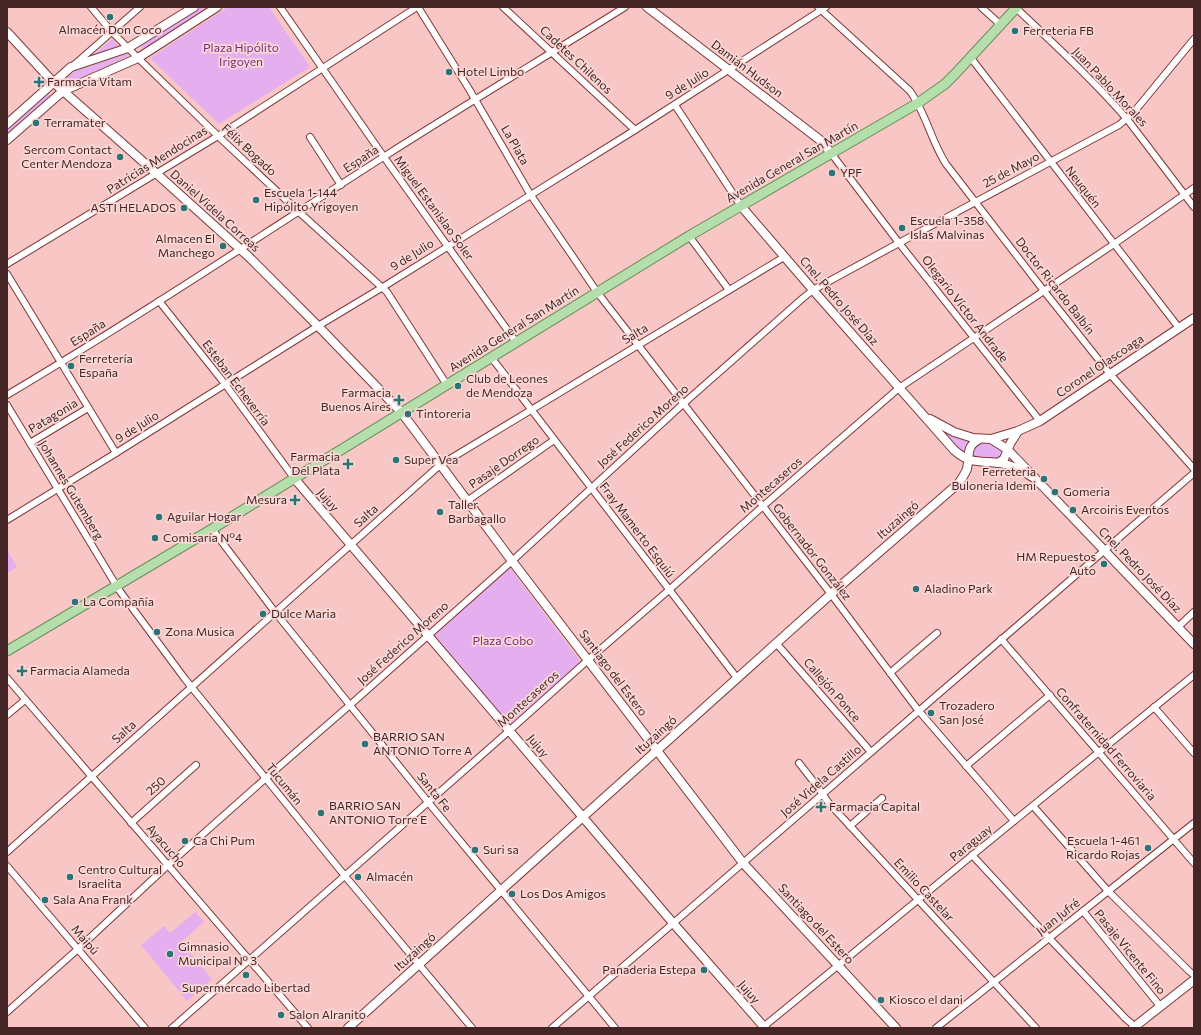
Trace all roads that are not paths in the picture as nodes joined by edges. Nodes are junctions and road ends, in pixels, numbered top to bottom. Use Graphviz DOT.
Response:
graph roads {
  1 [pos="91,7"];
  2 [pos="140,7"];
  3 [pos="194,7"];
  4 [pos="217,7"];
  5 [pos="280,7"];
  6 [pos="417,7"];
  7 [pos="503,7"];
  8 [pos="625,7"];
  9 [pos="647,7"];
  10 [pos="981,7"];
  11 [pos="1016,7"];
  12 [pos="822,8"];
  13 [pos="1001,25"];
  14 [pos="7,32"];
  15 [pos="112,32"];
  16 [pos="1194,39"];
  17 [pos="128,48"];
  18 [pos="552,53"];
  19 [pos="138,58"];
  20 [pos="971,58"];
  21 [pos="71,67"];
  22 [pos="322,69"];
  23 [pos="729,70"];
  24 [pos="53,82"];
  25 [pos="63,90"];
  26 [pos="475,99"];
  27 [pos="918,103"];
  28 [pos="675,104"];
  29 [pos="1127,119"];
  30 [pos="7,124"];
  31 [pos="635,130"];
  32 [pos="218,136"];
  33 [pos="310,137"];
  34 [pos="7,140"];
  35 [pos="831,153"];
  36 [pos="384,157"];
  37 [pos="1050,162"];
  38 [pos="157,174"];
  39 [pos="341,185"];
  40 [pos="1194,188"];
  41 [pos="530,194"];
  42 [pos="1185,195"];
  43 [pos="975,202"];
  44 [pos="741,206"];
  45 [pos="1194,207"];
  46 [pos="299,212"];
  47 [pos="689,236"];
  48 [pos="899,243"];
  49 [pos="1114,244"];
  50 [pos="448,246"];
  51 [pos="241,250"];
  52 [pos="784,257"];
  53 [pos="7,264"];
  54 [pos="7,274"];
  55 [pos="383,287"];
  56 [pos="729,290"];
  57 [pos="813,290"];
  58 [pos="1044,291"];
  59 [pos="597,292"];
  60 [pos="159,302"];
  61 [pos="1194,318"];
  62 [pos="318,326"];
  63 [pos="1179,328"];
  64 [pos="974,337"];
  65 [pos="516,342"];
  66 [pos="638,346"];
  67 [pos="491,357"];
  68 [pos="61,363"];
  69 [pos="1110,374"];
  70 [pos="225,384"];
  71 [pos="447,385"];
  72 [pos="899,388"];
  73 [pos="7,395"];
  74 [pos="683,404"];
  75 [pos="7,405"];
  76 [pos="88,408"];
  77 [pos="531,410"];
  78 [pos="920,411"];
  79 [pos="402,413"];
  80 [pos="1040,421"];
  81 [pos="1018,431"];
  82 [pos="980,439"];
  83 [pos="991,439"];
  84 [pos="554,440"];
  85 [pos="30,443"];
  86 [pos="1006,452"];
  87 [pos="116,453"];
  88 [pos="971,459"];
  89 [pos="998,463"];
  90 [pos="440,465"];
  91 [pos="1194,469"];
  92 [pos="1194,473"];
  93 [pos="294,478"];
  94 [pos="1034,478"];
  95 [pos="591,488"];
  96 [pos="58,489"];
  97 [pos="467,501"];
  98 [pos="762,507"];
  99 [pos="7,520"];
  100 [pos="212,529"];
  101 [pos="351,545"];
  102 [pos="1105,550"];
  103 [pos="512,561"];
  104 [pos="116,586"];
  105 [pos="669,590"];
  106 [pos="831,594"];
  107 [pos="275,612"];
  108 [pos="1194,612"];
  109 [pos="1178,627"];
  110 [pos="937,633"];
  111 [pos="428,635"];
  112 [pos="1001,639"];
  113 [pos="776,643"];
  114 [pos="1194,644"];
  115 [pos="7,651"];
  116 [pos="588,660"];
  117 [pos="890,673"];
  118 [pos="1194,676"];
  119 [pos="7,678"];
  120 [pos="737,678"];
  121 [pos="192,687"];
  122 [pos="1050,695"];
  123 [pos="25,700"];
  124 [pos="350,705"];
  125 [pos="1154,708"];
  126 [pos="918,710"];
  127 [pos="7,715"];
  128 [pos="509,731"];
  129 [pos="657,750"];
  130 [pos="871,752"];
  131 [pos="1099,752"];
  132 [pos="1194,754"];
  133 [pos="799,763"];
  134 [pos="196,765"];
  135 [pos="966,766"];
  136 [pos="91,776"];
  137 [pos="266,778"];
  138 [pos="823,794"];
  139 [pos="882,798"];
  140 [pos="428,802"];
  141 [pos="1033,806"];
  142 [pos="583,817"];
  143 [pos="1014,821"];
  144 [pos="131,823"];
  145 [pos="1194,823"];
  146 [pos="850,826"];
  147 [pos="1174,839"];
  148 [pos="7,852"];
  149 [pos="972,855"];
  150 [pos="743,863"];
  151 [pos="1194,863"];
  152 [pos="168,865"];
  153 [pos="7,866"];
  154 [pos="345,876"];
  155 [pos="501,890"];
  156 [pos="1108,891"];
  157 [pos="918,900"];
  158 [pos="1083,911"];
  159 [pos="673,923"];
  160 [pos="1049,938"];
  161 [pos="78,949"];
  162 [pos="249,960"];
  163 [pos="419,964"];
  164 [pos="838,965"];
  165 [pos="1194,975"];
  166 [pos="1194,980"];
  167 [pos="994,982"];
  168 [pos="589,996"];
  169 [pos="1160,1006"];
  170 [pos="7,1012"];
  171 [pos="764,1027"];
  172 [pos="145,1028"];
  173 [pos="172,1028"];
  174 [pos="308,1028"];
  175 [pos="348,1028"];
  176 [pos="472,1028"];
  177 [pos="552,1028"];
  178 [pos="615,1028"];
  179 [pos="896,1028"];
  180 [pos="936,1028"];
  181 [pos="1036,1028"];
  182 [pos="1135,1028"];
  1 -- 15 [label="street, Félix Bogado"];
  2 -- 15 [label="street"];
  3 -- 17 [label="street"];
  4 -- 19 [label="street"];
  5 -- 22 [label="street, Miguel Estanislao Soler"];
  6 -- 22 [label="street, Patricias Mendocinas"];
  6 -- 26 [label="street, La Plata"];
  7 -- 18 [label="street, Cadetes Chilenos"];
  8 -- 18 [label="street, España"];
  9 -- 23 [label="street, Damián Hudson"];
  10 -- 13 [label="street"];
  11 -- 13 [label="main road, Avenida General San Martín"];
  11 -- 29 [label="street, Juan Pablo Morales"];
  12 -- 23 [label="street, 9 de Julio"];
  12 -- 27 [label="street, Doctor Ricardo Balbín"];
  13 -- 20 [label="main road, Avenida General San Martín"];
  14 -- 24 [label="street, Daniel Videla Correas"];
  15 -- 17 [label="street, Félix Bogado"];
  15 -- 21 [label="street"];
  16 -- 29 [label="street, 25 de Mayo"];
  17 -- 19 [label="street, Félix Bogado"];
  17 -- 21 [label="street"];
  18 -- 26 [label="street, España"];
  18 -- 31 [label="street, Cadetes Chilenos"];
  19 -- 25 [label="street"];
  19 -- 32 [label="street, Félix Bogado"];
  20 -- 27 [label="main road, Avenida General San Martín"];
  20 -- 37 [label="street, Neuquén"];
  21 -- 24 [label="street"];
  22 -- 32 [label="street, Patricias Mendocinas"];
  22 -- 36 [label="street, Miguel Estanislao Soler"];
  23 -- 28 [label="street, 9 de Julio"];
  23 -- 35 [label="street, Damián Hudson"];
  24 -- 25 [label="street, Daniel Videla Correas"];
  24 -- 30 [label="street"];
  25 -- 34 [label="street"];
  25 -- 38 [label="street, Daniel Videla Correas"];
  26 -- 36 [label="street, España"];
  26 -- 41 [label="street, La Plata"];
  27 -- 35 [label="main road, Avenida General San Martín"];
  27 -- 43 [label="street, Doctor Ricardo Balbín"];
  28 -- 31 [label="street, 9 de Julio"];
  28 -- 44 [label="street"];
  29 -- 37 [label="street, 25 de Mayo"];
  29 -- 42 [label="street, Juan Pablo Morales"];
  31 -- 41 [label="street, 9 de Julio"];
  32 -- 38 [label="street, Patricias Mendocinas"];
  32 -- 46 [label="street, Félix Bogado"];
  33 -- 39 [label="street"];
  35 -- 44 [label="main road, Avenida General San Martín"];
  35 -- 48 [label="street, Olegario Víctor Andrade"];
  36 -- 39 [label="street, España"];
  36 -- 50 [label="street, Miguel Estanislao Soler"];
  37 -- 43 [label="street, 25 de Mayo"];
  37 -- 49 [label="street, Neuquén"];
  38 -- 51 [label="street, Daniel Videla Correas"];
  38 -- 53 [label="street, Patricias Mendocinas"];
  39 -- 46 [label="street, España"];
  40 -- 42 [label="street, Montecaseros"];
  41 -- 50 [label="street, 9 de Julio"];
  41 -- 59 [label="street, La Plata"];
  42 -- 45 [label="street, Juan Pablo Morales"];
  42 -- 49 [label="street, Montecaseros"];
  43 -- 48 [label="street, 25 de Mayo"];
  43 -- 58 [label="street, Doctor Ricardo Balbín"];
  44 -- 47 [label="main road, Avenida General San Martín"];
  44 -- 52 [label="street, Cnel. Pedro José Díaz"];
  46 -- 51 [label="street, España"];
  46 -- 55 [label="street, Félix Bogado"];
  47 -- 56 [label="street"];
  47 -- 59 [label="main road, Avenida General San Martín"];
  48 -- 57 [label="street, 25 de Mayo"];
  48 -- 64 [label="street, Olegario Víctor Andrade"];
  49 -- 58 [label="street, Montecaseros"];
  49 -- 63 [label="street, Neuquén"];
  50 -- 55 [label="street, 9 de Julio"];
  50 -- 65 [label="street, Miguel Estanislao Soler"];
  51 -- 60 [label="street, España"];
  51 -- 62 [label="street, Daniel Videla Correas"];
  52 -- 56 [label="street, Salta"];
  52 -- 57 [label="street, Cnel. Pedro José Díaz"];
  54 -- 68 [label="street"];
  55 -- 62 [label="street, 9 de Julio"];
  55 -- 71 [label="street, Félix Bogado"];
  56 -- 66 [label="street, Salta"];
  57 -- 72 [label="street, Cnel. Pedro José Díaz"];
  57 -- 74 [label="street, José Federico Moreno"];
  58 -- 64 [label="street, Montecaseros"];
  58 -- 69 [label="street, Doctor Ricardo Balbín"];
  59 -- 65 [label="main road, Avenida General San Martín"];
  59 -- 66 [label="street, Gobernador González"];
  60 -- 68 [label="street, España"];
  60 -- 70 [label="street, Esteban Echeverría"];
  61 -- 63 [label="street, Coronel Olascoaga"];
  62 -- 70 [label="street, 9 de Julio"];
  62 -- 79 [label="street, Daniel Videla Correas"];
  63 -- 69 [label="street, Coronel Olascoaga"];
  64 -- 72 [label="street, Montecaseros"];
  64 -- 80 [label="street, Olegario Víctor Andrade"];
  65 -- 67 [label="main road, Avenida General San Martín"];
  66 -- 74 [label="street, Gobernador González"];
  66 -- 77 [label="street, Salta"];
  67 -- 71 [label="main road, Avenida General San Martín"];
  67 -- 77 [label="street, Fray Mamerto Esquiú"];
  68 -- 73 [label="street, España"];
  68 -- 76 [label="street"];
  69 -- 80 [label="street, Coronel Olascoaga"];
  69 -- 91 [label="street, Doctor Ricardo Balbín"];
  70 -- 87 [label="street, 9 de Julio"];
  70 -- 93 [label="street, Esteban Echeverría"];
  71 -- 79 [label="main road, Avenida General San Martín"];
  72 -- 78 [label="street, Cnel. Pedro José Díaz"];
  72 -- 98 [label="street, Montecaseros"];
  74 -- 95 [label="street, José Federico Moreno"];
  74 -- 98 [label="street, Gobernador González"];
  75 -- 85 [label="street, Johannes Gutemberg"];
  76 -- 85 [label="street, Patagonia"];
  76 -- 87 [label="street"];
  77 -- 84 [label="street, Fray Mamerto Esquiú"];
  77 -- 90 [label="street, Salta"];
  78 -- 82 [label="street, Cnel. Pedro José Díaz"];
  78 -- 88 [label="street, Cnel. Pedro José Díaz"];
  79 -- 90 [label="street, Santiago del Estero"];
  79 -- 93 [label="main road, Avenida General San Martín"];
  80 -- 81 [label="street, Coronel Olascoaga"];
  81 -- 83 [label="street, Coronel Olascoaga"];
  81 -- 86 [label="street"];
  82 -- 83 [label="street, Cnel. Pedro José Díaz"];
  82 -- 88 [label="street"];
  83 -- 86 [label="street, Cnel. Pedro José Díaz"];
  84 -- 95 [label="street, Fray Mamerto Esquiú"];
  84 -- 97 [label="street, Pasaje Dorrego"];
  85 -- 96 [label="street, Johannes Gutemberg"];
  86 -- 89 [label="street"];
  86 -- 94 [label="street, Cnel. Pedro José Díaz"];
  87 -- 96 [label="street, 9 de Julio"];
  88 -- 89 [label="street, Cnel. Pedro José Díaz"];
  88 -- 106 [label="street, Ituzaingó"];
  89 -- 94 [label="street, Cnel. Pedro José Díaz"];
  90 -- 97 [label="street, Santiago del Estero"];
  90 -- 101 [label="street, Salta"];
  92 -- 102 [label="street, José Videla Castillo"];
  93 -- 100 [label="main road, Avenida General San Martín"];
  93 -- 101 [label="street, Jujuy"];
  94 -- 102 [label="street, Cnel. Pedro José Díaz"];
  95 -- 103 [label="street, José Federico Moreno"];
  95 -- 105 [label="street, Fray Mamerto Esquiú"];
  96 -- 99 [label="street, 9 de Julio"];
  96 -- 104 [label="street, Johannes Gutemberg"];
  97 -- 103 [label="street, Santiago del Estero"];
  98 -- 105 [label="street, Montecaseros"];
  98 -- 106 [label="street, Gobernador González"];
  100 -- 104 [label="main road, Avenida General San Martín"];
  100 -- 107 [label="street, Santa Fe"];
  101 -- 107 [label="street, Salta"];
  101 -- 111 [label="street, Jujuy"];
  102 -- 109 [label="street, Cnel. Pedro José Díaz"];
  102 -- 112 [label="street, José Videla Castillo"];
  103 -- 111 [label="street, José Federico Moreno"];
  103 -- 116 [label="street, Santiago del Estero"];
  104 -- 115 [label="main road, Avenida General San Martín"];
  104 -- 121 [label="street, Tucumán"];
  105 -- 116 [label="street, Montecaseros"];
  105 -- 120 [label="street, Fray Mamerto Esquiú"];
  106 -- 113 [label="street, Ituzaingó"];
  106 -- 117 [label="street, Gobernador González"];
  107 -- 121 [label="street, Salta"];
  107 -- 124 [label="street, Santa Fe"];
  108 -- 109 [label="street"];
  109 -- 114 [label="street, Cnel. Pedro José Díaz"];
  110 -- 117 [label="street"];
  111 -- 124 [label="street, José Federico Moreno"];
  111 -- 128 [label="street, Jujuy"];
  112 -- 122 [label="street, Confraternidad Ferroviaria"];
  112 -- 126 [label="street, José Videla Castillo"];
  113 -- 120 [label="street, Ituzaingó"];
  113 -- 130 [label="street, Callejón Ponce"];
  116 -- 128 [label="street, Montecaseros"];
  116 -- 129 [label="street, Santiago del Estero"];
  117 -- 126 [label="street, Gobernador González"];
  118 -- 125 [label="street, Paraguay"];
  119 -- 123 [label="street, Ayacucho"];
  120 -- 129 [label="street, Ituzaingó"];
  121 -- 136 [label="street, Salta"];
  121 -- 137 [label="street, Tucumán"];
  122 -- 131 [label="street, Confraternidad Ferroviaria"];
  122 -- 135 [label="street"];
  123 -- 127 [label="street"];
  123 -- 136 [label="street, Ayacucho"];
  124 -- 137 [label="street, José Federico Moreno"];
  124 -- 140 [label="street, Santa Fe"];
  125 -- 131 [label="street, Paraguay"];
  125 -- 132 [label="street"];
  126 -- 130 [label="street, José Videla Castillo"];
  126 -- 135 [label="street, Gobernador González"];
  128 -- 140 [label="street, Montecaseros"];
  128 -- 142 [label="street, Jujuy"];
  129 -- 142 [label="street, Ituzaingó"];
  129 -- 150 [label="street, Santiago del Estero"];
  130 -- 138 [label="street, José Videla Castillo"];
  131 -- 141 [label="street, Paraguay"];
  131 -- 147 [label="street, Confraternidad Ferroviaria"];
  133 -- 138 [label="street, Emilio Castelar"];
  134 -- 144 [label="street, 250"];
  135 -- 143 [label="street, Gobernador González"];
  136 -- 144 [label="street, Ayacucho"];
  136 -- 148 [label="street, Salta"];
  137 -- 152 [label="street, José Federico Moreno"];
  137 -- 154 [label="street, Tucumán"];
  138 -- 146 [label="street, Emilio Castelar"];
  138 -- 150 [label="street, José Videla Castillo"];
  139 -- 146 [label="street"];
  140 -- 154 [label="street, Montecaseros"];
  140 -- 155 [label="street, Santa Fe"];
  141 -- 143 [label="street, Paraguay"];
  141 -- 156 [label="street"];
  142 -- 155 [label="street, Ituzaingó"];
  142 -- 159 [label="street, Jujuy"];
  143 -- 149 [label="street, Paraguay"];
  144 -- 152 [label="street, Ayacucho"];
  145 -- 147 [label="street, Juan Jufré"];
  146 -- 157 [label="street, Emilio Castelar"];
  147 -- 151 [label="street, Confraternidad Ferroviaria"];
  147 -- 156 [label="street, Juan Jufré"];
  149 -- 157 [label="street, Paraguay"];
  149 -- 160 [label="street"];
  150 -- 159 [label="street, José Videla Castillo"];
  150 -- 164 [label="street, Santiago del Estero"];
  152 -- 161 [label="street, José Federico Moreno"];
  152 -- 162 [label="street, Ayacucho"];
  153 -- 161 [label="street, Maipú"];
  154 -- 162 [label="street, Montecaseros"];
  154 -- 163 [label="street, Tucumán"];
  155 -- 163 [label="street, Ituzaingó"];
  155 -- 168 [label="street, Santa Fe"];
  156 -- 158 [label="street, Juan Jufré"];
  156 -- 165 [label="street"];
  157 -- 164 [label="street, Paraguay"];
  157 -- 167 [label="street, Emilio Castelar"];
  158 -- 160 [label="street, Juan Jufré"];
  158 -- 169 [label="street, Pasaje Vicente Fino"];
  159 -- 168 [label="street, José Videla Castillo"];
  159 -- 171 [label="street, Jujuy"];
  160 -- 167 [label="street, Juan Jufré"];
  160 -- 182 [label="street"];
  161 -- 170 [label="street, José Federico Moreno"];
  161 -- 172 [label="street, Maipú"];
  162 -- 173 [label="street, Montecaseros"];
  162 -- 174 [label="street, Ayacucho"];
  163 -- 175 [label="street, Ituzaingó"];
  163 -- 176 [label="street, Tucumán"];
  164 -- 171 [label="street, Paraguay"];
  164 -- 179 [label="street, Santiago del Estero"];
  166 -- 169 [label="street"];
  167 -- 180 [label="street, Juan Jufré"];
  167 -- 181 [label="street, Emilio Castelar"];
  168 -- 177 [label="street, José Videla Castillo"];
  168 -- 178 [label="street, Santa Fe"];
  169 -- 182 [label="street"];
}
